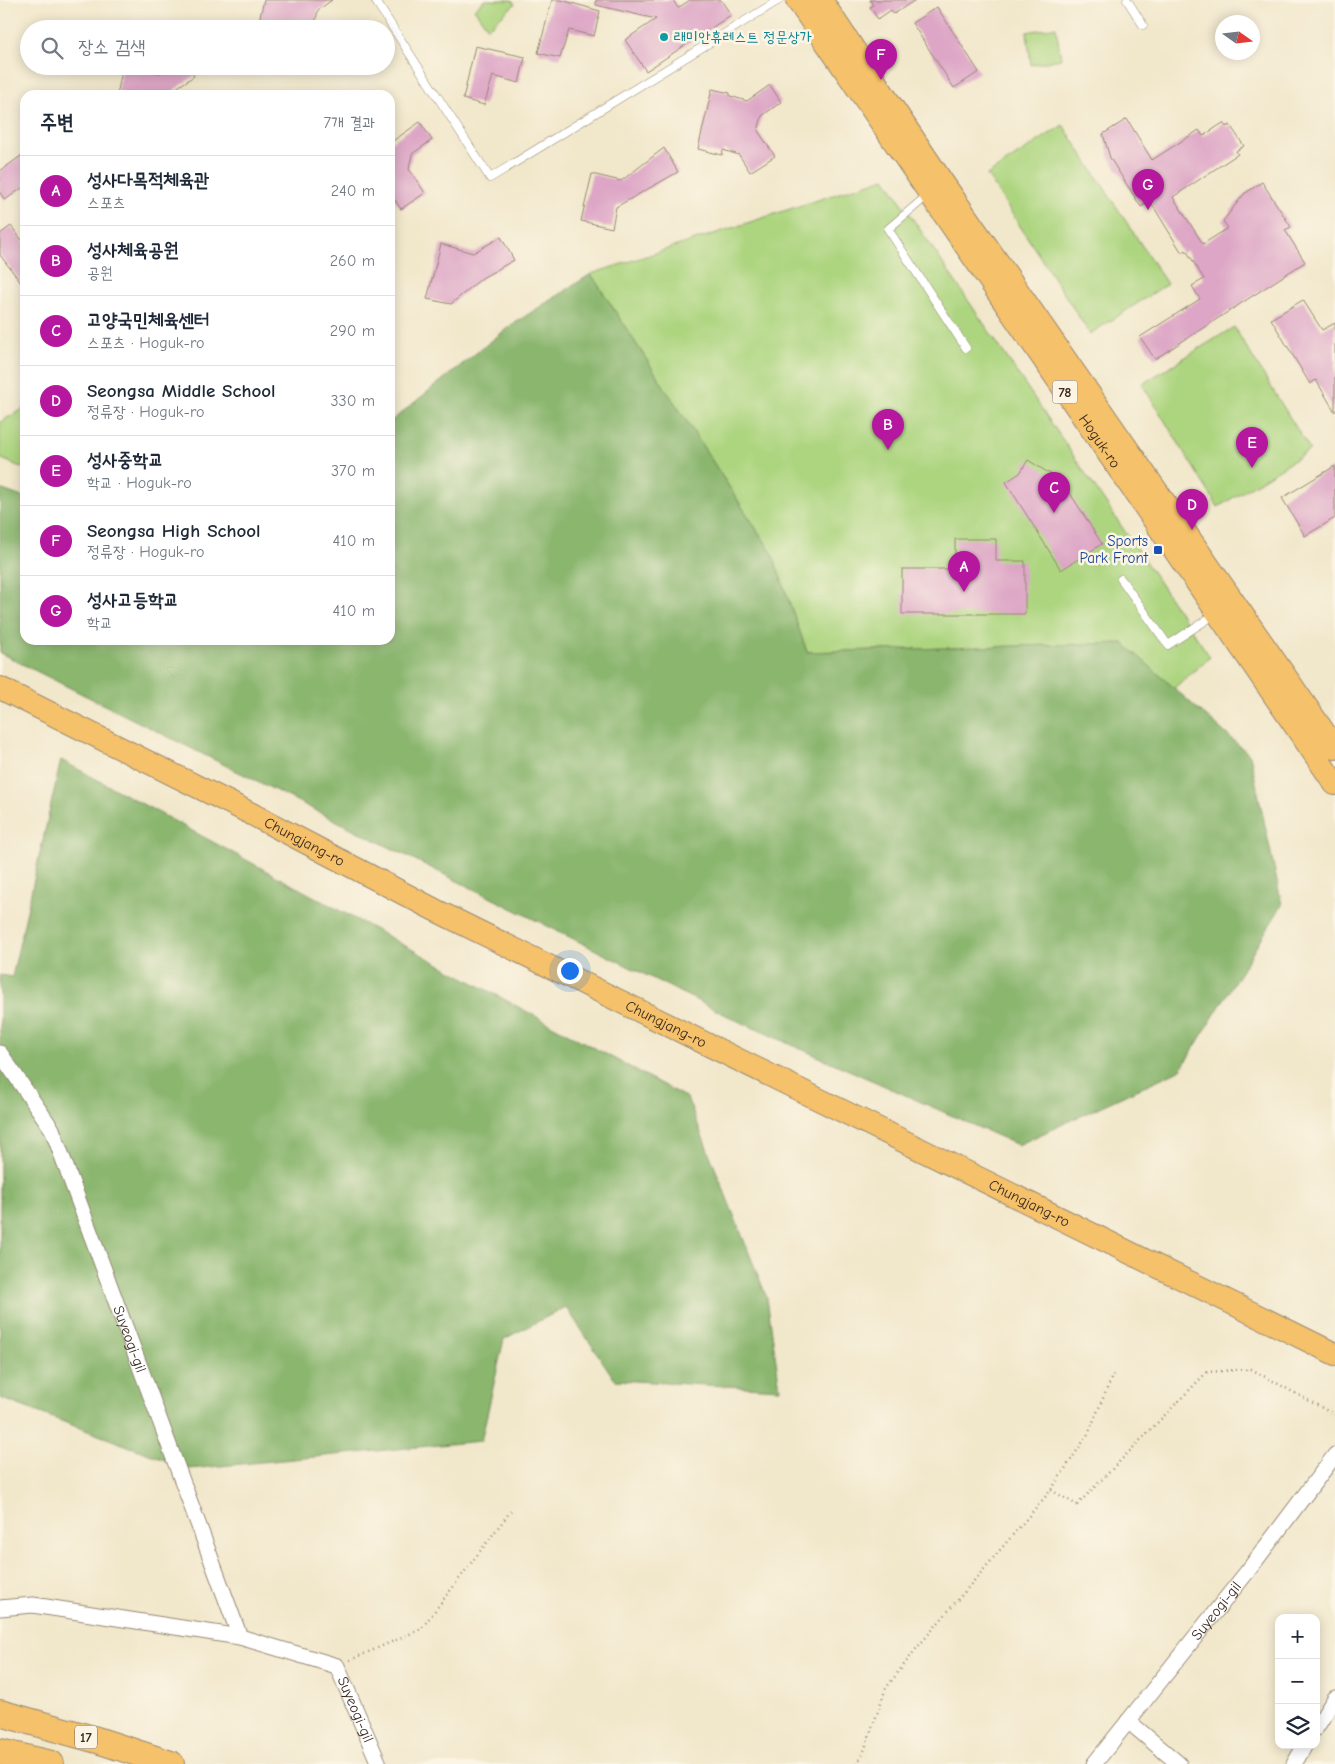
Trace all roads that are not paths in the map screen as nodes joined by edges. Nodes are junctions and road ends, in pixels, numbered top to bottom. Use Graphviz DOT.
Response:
graph roads {
  1 [pos="375,0"];
  2 [pos="779,0"];
  3 [pos="797,0"];
  4 [pos="821,0"];
  5 [pos="1127,0"];
  6 [pos="388,20"];
  7 [pos="1142,25"];
  8 [pos="395,31"];
  9 [pos="936,189"];
  10 [pos="966,348"];
  11 [pos="1121,579"];
  12 [pos="1225,605"];
  13 [pos="0,688"];
  14 [pos="1335,748"];
  15 [pos="1335,784"];
  16 [pos="0,1053"];
  17 [pos="1335,1354"];
  18 [pos="1335,1455"];
  19 [pos="0,1608"];
  20 [pos="240,1637"];
  21 [pos="1335,1698"];
  22 [pos="0,1713"];
  23 [pos="1128,1721"];
  24 [pos="1320,1722"];
  25 [pos="1303,1749"];
  26 [pos="0,1752"];
  27 [pos="51,1764"];
  28 [pos="171,1764"];
  29 [pos="379,1764"];
  30 [pos="1094,1764"];
  31 [pos="1179,1764"];
  32 [pos="1294,1764"];
  1 -- 6 [label="lane"];
  2 -- 8 [label="lane"];
  3 -- 9 [label="main road, Hoguk-ro / 78"];
  4 -- 9 [label="main road, Hoguk-ro / 78"];
  5 -- 7 [label="lane"];
  9 -- 10 [label="lane"];
  9 -- 12 [label="main road, Hoguk-ro / 78"];
  11 -- 12 [label="lane"];
  12 -- 14 [label="main road, Hoguk-ro / 78"];
  12 -- 15 [label="main road, Hoguk-ro / 78"];
  13 -- 17 [label="main road, Chungjang-ro"];
  16 -- 20 [label="street, Suyeogi-gil"];
  18 -- 23 [label="street, Suyeogi-gil"];
  19 -- 20 [label="street, Suyeogi-gil"];
  20 -- 29 [label="street, Suyeogi-gil"];
  21 -- 24 [label="street"];
  22 -- 28 [label="highway, 17"];
  23 -- 30 [label="street, Suyeogi-gil"];
  23 -- 31 [label="street"];
  25 -- 32 [label="street"];
  26 -- 27 [label="highway"];
}
